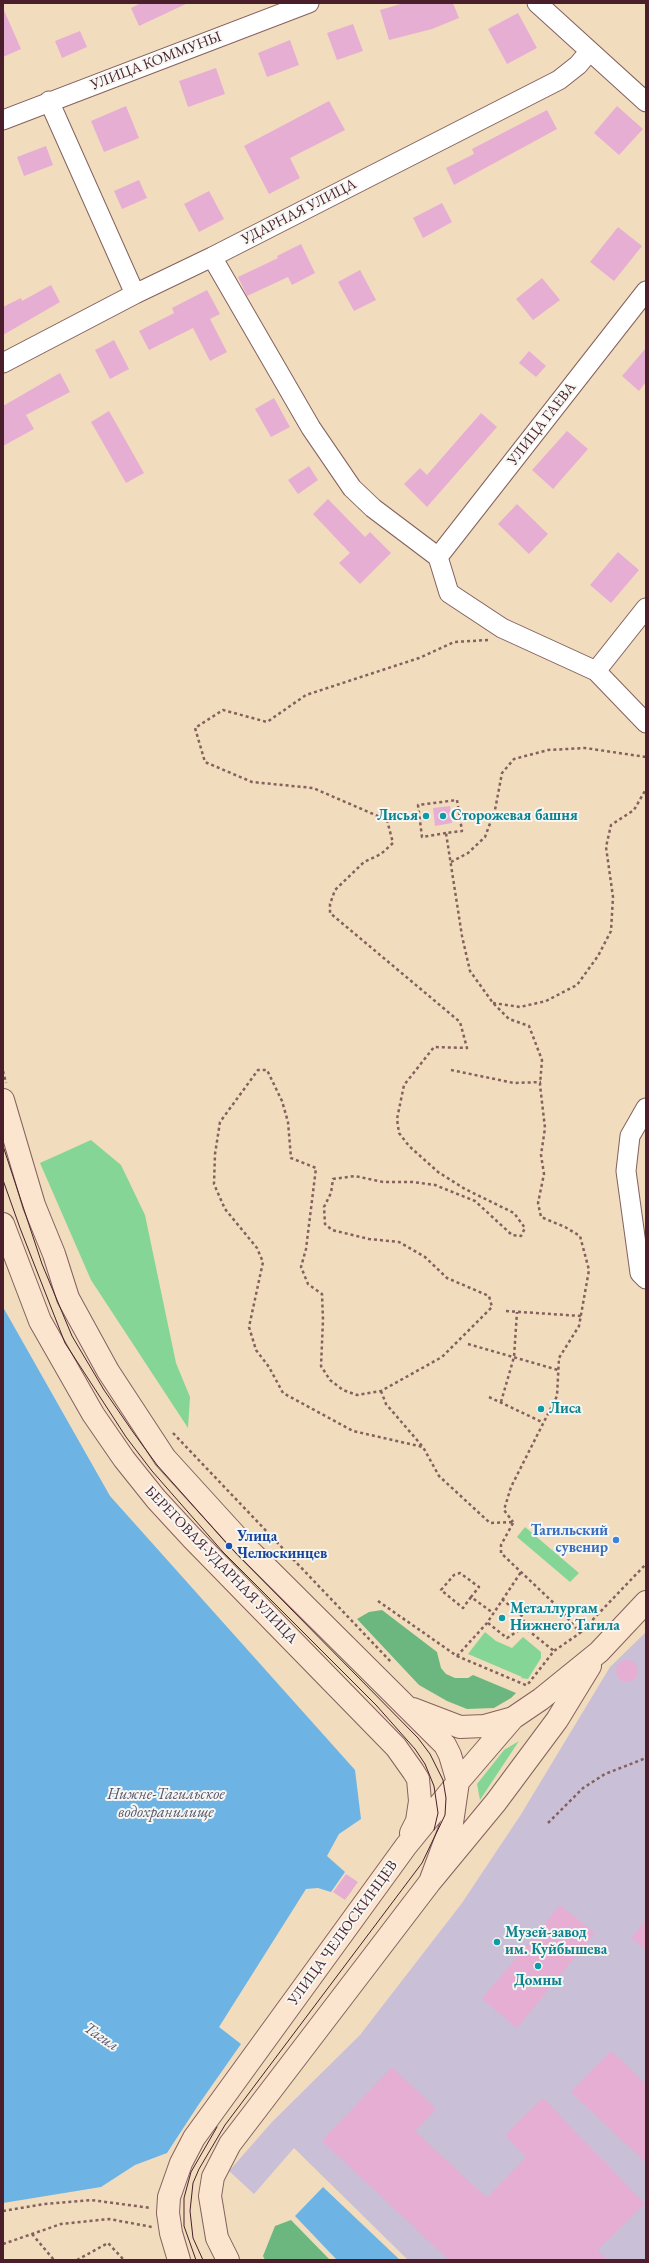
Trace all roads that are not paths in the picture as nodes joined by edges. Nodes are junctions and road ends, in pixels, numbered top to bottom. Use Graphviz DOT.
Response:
graph roads {
  1 [pos="309,3"];
  2 [pos="537,3"];
  3 [pos="589,52"];
  4 [pos="49,101"];
  5 [pos="646,102"];
  6 [pos="3,120"];
  7 [pos="212,257"];
  8 [pos="646,291"];
  9 [pos="135,294"];
  10 [pos="3,363"];
  11 [pos="438,557"];
  12 [pos="646,608"];
  13 [pos="596,670"];
  14 [pos="646,723"];
  15 [pos="5,1093"];
  16 [pos="646,1108"];
  17 [pos="3,1224"];
  18 [pos="646,1279"];
  19 [pos="646,1602"];
  20 [pos="599,1652"];
  21 [pos="407,1706"];
  22 [pos="513,1718"];
  23 [pos="458,1782"];
  24 [pos="406,1846"];
  25 [pos="430,1882"];
  26 [pos="226,2257"];
  27 [pos="179,2260"];
  1 -- 4 [label="street, УЛИЦА КОММУНЫ"];
  2 -- 3 [label="street"];
  3 -- 5 [label="street"];
  3 -- 7 [label="street, УДАРНАЯ УЛИЦА"];
  4 -- 6 [label="street, УЛИЦА КОММУНЫ"];
  4 -- 9 [label="street"];
  7 -- 9 [label="street, УДАРНАЯ УЛИЦА"];
  7 -- 11 [label="street"];
  8 -- 11 [label="street, УЛИЦА ГАЕВА"];
  9 -- 10 [label="street, УДАРНАЯ УЛИЦА"];
  11 -- 13 [label="street"];
  12 -- 13 [label="street"];
  13 -- 14 [label="street"];
  15 -- 21 [label="main road, БЕРЕГОВАЯ-УДАРНАЯ УЛИЦА"];
  16 -- 18 [label="street"];
  17 -- 24 [label="main road, БЕРЕГОВАЯ-УДАРНАЯ УЛИЦА"];
  19 -- 20 [label="main road, УЛИЦА ЧЕЛЮСКИНЦЕВ"];
  20 -- 22 [label="main road, УЛИЦА ЧЕЛЮСКИНЦЕВ"];
  20 -- 25 [label="main road, УЛИЦА ЧЕЛЮСКИНЦЕВ"];
  21 -- 22 [label="main road, БЕРЕГОВАЯ-УДАРНАЯ УЛИЦА"];
  21 -- 23 [label="main road, БЕРЕГОВАЯ-УДАРНАЯ УЛИЦА"];
  22 -- 23 [label="main road, УЛИЦА ЧЕЛЮСКИНЦЕВ"];
  23 -- 24 [label="main road, УЛИЦА ЧЕЛЮСКИНЦЕВ"];
  23 -- 25 [label="main road, БЕРЕГОВАЯ-УДАРНАЯ УЛИЦА"];
  24 -- 27 [label="main road, УЛИЦА ЧЕЛЮСКИНЦЕВ"];
  25 -- 26 [label="main road, УЛИЦА ЧЕЛЮСКИНЦЕВ"];
}
